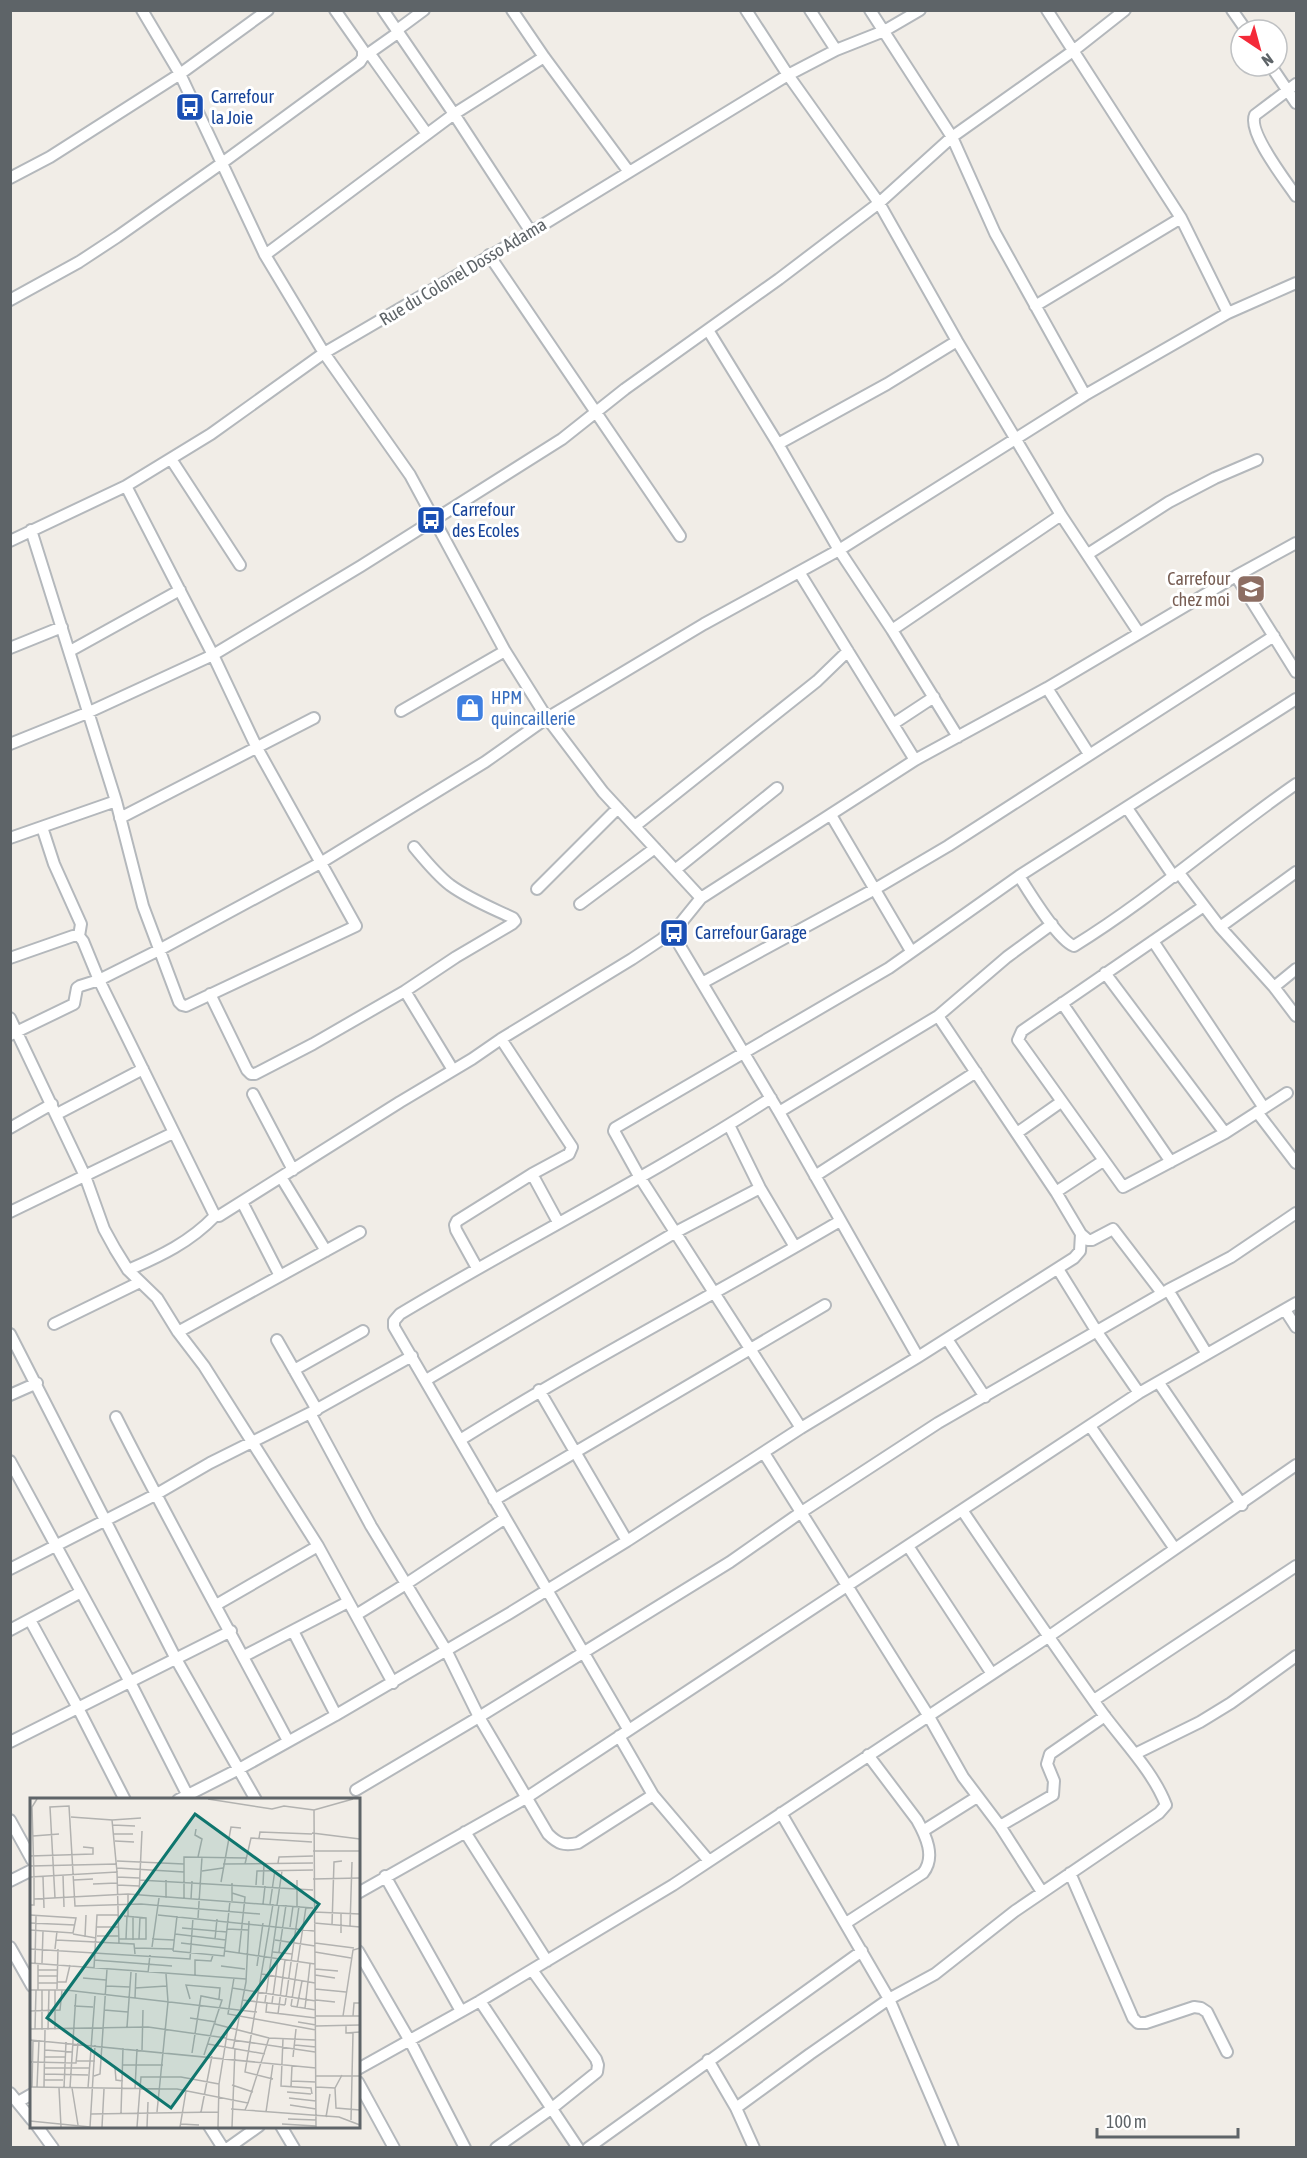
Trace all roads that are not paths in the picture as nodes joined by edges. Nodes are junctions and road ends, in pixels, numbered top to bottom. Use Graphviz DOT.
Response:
graph roads {
  1 [pos="142,10"];
  2 [pos="268,10"];
  3 [pos="335,10"];
  4 [pos="383,10"];
  5 [pos="424,10"];
  6 [pos="512,10"];
  7 [pos="746,10"];
  8 [pos="810,10"];
  9 [pos="870,10"];
  10 [pos="920,10"];
  11 [pos="1047,10"];
  12 [pos="1125,10"];
  13 [pos="398,31"];
  14 [pos="884,31"];
  15 [pos="836,50"];
  16 [pos="1073,51"];
  17 [pos="367,55"];
  18 [pos="544,57"];
  19 [pos="180,74"];
  20 [pos="788,75"];
  21 [pos="1292,88"];
  22 [pos="1296,103"];
  23 [pos="454,114"];
  24 [pos="427,134"];
  25 [pos="952,137"];
  26 [pos="222,164"];
  27 [pos="629,172"];
  28 [pos="10,177"];
  29 [pos="1296,196"];
  30 [pos="879,203"];
  31 [pos="1181,218"];
  32 [pos="531,232"];
  33 [pos="265,255"];
  34 [pos="489,255"];
  35 [pos="1296,283"];
  36 [pos="10,300"];
  37 [pos="1035,306"];
  38 [pos="1228,313"];
  39 [pos="708,330"];
  40 [pos="957,341"];
  41 [pos="324,353"];
  42 [pos="1085,395"];
  43 [pos="595,412"];
  44 [pos="1016,440"];
  45 [pos="778,444"];
  46 [pos="171,459"];
  47 [pos="1257,460"];
  48 [pos="126,486"];
  49 [pos="1061,515"];
  50 [pos="434,520"];
  51 [pos="31,530"];
  52 [pos="680,536"];
  53 [pos="10,541"];
  54 [pos="1296,543"];
  55 [pos="839,550"];
  56 [pos="1088,554"];
  57 [pos="240,565"];
  58 [pos="799,572"];
  59 [pos="1236,576"];
  60 [pos="180,590"];
  61 [pos="62,627"];
  62 [pos="892,630"];
  63 [pos="1139,633"];
  64 [pos="1274,636"];
  65 [pos="10,648"];
  66 [pos="70,651"];
  67 [pos="505,651"];
  68 [pos="848,651"];
  69 [pos="213,655"];
  70 [pos="1296,672"];
  71 [pos="1047,688"];
  72 [pos="934,697"];
  73 [pos="1296,699"];
  74 [pos="401,711"];
  75 [pos="87,713"];
  76 [pos="314,718"];
  77 [pos="547,718"];
  78 [pos="893,724"];
  79 [pos="958,737"];
  80 [pos="10,744"];
  81 [pos="257,748"];
  82 [pos="1089,754"];
  83 [pos="915,760"];
  84 [pos="1296,784"];
  85 [pos="777,788"];
  86 [pos="116,801"];
  87 [pos="618,808"];
  88 [pos="1127,808"];
  89 [pos="831,816"];
  90 [pos="120,818"];
  91 [pos="42,826"];
  92 [pos="635,826"];
  93 [pos="10,838"];
  94 [pos="414,847"];
  95 [pos="655,848"];
  96 [pos="322,862"];
  97 [pos="675,870"];
  98 [pos="1296,872"];
  99 [pos="1176,875"];
  100 [pos="1019,876"];
  101 [pos="875,889"];
  102 [pos="537,890"];
  103 [pos="702,898"];
  104 [pos="580,904"];
  105 [pos="1204,906"];
  106 [pos="1052,924"];
  107 [pos="1220,927"];
  108 [pos="671,931"];
  109 [pos="79,936"];
  110 [pos="1153,941"];
  111 [pos="159,950"];
  112 [pos="911,951"];
  113 [pos="10,958"];
  114 [pos="1296,969"];
  115 [pos="1105,973"];
  116 [pos="99,980"];
  117 [pos="702,983"];
  118 [pos="1274,987"];
  119 [pos="405,991"];
  120 [pos="210,994"];
  121 [pos="1062,1003"];
  122 [pos="938,1016"];
  123 [pos="1296,1016"];
  124 [pos="10,1018"];
  125 [pos="14,1034"];
  126 [pos="501,1038"];
  127 [pos="744,1054"];
  128 [pos="143,1069"];
  129 [pos="453,1070"];
  130 [pos="976,1072"];
  131 [pos="1287,1093"];
  132 [pos="254,1094"];
  133 [pos="771,1098"];
  134 [pos="1061,1102"];
  135 [pos="54,1109"];
  136 [pos="1260,1110"];
  137 [pos="779,1112"];
  138 [pos="729,1125"];
  139 [pos="10,1128"];
  140 [pos="1017,1132"];
  141 [pos="1226,1133"];
  142 [pos="173,1134"];
  143 [pos="1103,1161"];
  144 [pos="1171,1162"];
  145 [pos="1296,1163"];
  146 [pos="293,1170"];
  147 [pos="532,1174"];
  148 [pos="85,1176"];
  149 [pos="639,1176"];
  150 [pos="815,1176"];
  151 [pos="281,1177"];
  152 [pos="760,1188"];
  153 [pos="1056,1192"];
  154 [pos="242,1202"];
  155 [pos="10,1212"];
  156 [pos="1296,1213"];
  157 [pos="215,1216"];
  158 [pos="840,1221"];
  159 [pos="558,1222"];
  160 [pos="360,1232"];
  161 [pos="676,1232"];
  162 [pos="1081,1234"];
  163 [pos="795,1247"];
  164 [pos="326,1251"];
  165 [pos="477,1268"];
  166 [pos="1058,1269"];
  167 [pos="128,1270"];
  168 [pos="280,1276"];
  169 [pos="140,1282"];
  170 [pos="1165,1292"];
  171 [pos="716,1293"];
  172 [pos="1296,1303"];
  173 [pos="825,1305"];
  174 [pos="1285,1310"];
  175 [pos="54,1324"];
  176 [pos="1296,1327"];
  177 [pos="363,1331"];
  178 [pos="178,1332"];
  179 [pos="1097,1332"];
  180 [pos="10,1334"];
  181 [pos="947,1339"];
  182 [pos="277,1340"];
  183 [pos="750,1347"];
  184 [pos="1207,1354"];
  185 [pos="412,1356"];
  186 [pos="918,1357"];
  187 [pos="294,1370"];
  188 [pos="426,1380"];
  189 [pos="37,1383"];
  190 [pos="1159,1383"];
  191 [pos="539,1390"];
  192 [pos="1139,1393"];
  193 [pos="10,1395"];
  194 [pos="984,1397"];
  195 [pos="313,1412"];
  196 [pos="116,1417"];
  197 [pos="1090,1426"];
  198 [pos="801,1428"];
  199 [pos="460,1440"];
  200 [pos="252,1442"];
  201 [pos="576,1452"];
  202 [pos="764,1453"];
  203 [pos="10,1461"];
  204 [pos="1296,1465"];
  205 [pos="155,1495"];
  206 [pos="494,1500"];
  207 [pos="1242,1505"];
  208 [pos="962,1510"];
  209 [pos="800,1513"];
  210 [pos="106,1519"];
  211 [pos="504,1519"];
  212 [pos="627,1541"];
  213 [pos="56,1546"];
  214 [pos="318,1546"];
  215 [pos="908,1546"];
  216 [pos="1175,1549"];
  217 [pos="1296,1566"];
  218 [pos="10,1569"];
  219 [pos="406,1584"];
  220 [pos="848,1585"];
  221 [pos="546,1590"];
  222 [pos="81,1592"];
  223 [pos="348,1602"];
  224 [pos="216,1605"];
  225 [pos="356,1615"];
  226 [pos="30,1620"];
  227 [pos="10,1630"];
  228 [pos="231,1631"];
  229 [pos="292,1631"];
  230 [pos="1048,1637"];
  231 [pos="446,1650"];
  232 [pos="583,1653"];
  233 [pos="244,1656"];
  234 [pos="1296,1656"];
  235 [pos="176,1659"];
  236 [pos="993,1674"];
  237 [pos="130,1682"];
  238 [pos="393,1683"];
  239 [pos="1094,1700"];
  240 [pos="78,1708"];
  241 [pos="336,1715"];
  242 [pos="928,1715"];
  243 [pos="1105,1716"];
  244 [pos="479,1718"];
  245 [pos="623,1733"];
  246 [pos="288,1741"];
  247 [pos="10,1742"];
  248 [pos="1135,1754"];
  249 [pos="868,1755"];
  250 [pos="239,1769"];
  251 [pos="356,1790"];
  252 [pos="654,1795"];
  253 [pos="977,1797"];
  254 [pos="124,1798"];
  255 [pos="185,1798"];
  256 [pos="255,1798"];
  257 [pos="526,1798"];
  258 [pos="782,1813"];
  259 [pos="10,1820"];
  260 [pos="1000,1826"];
  261 [pos="923,1831"];
  262 [pos="465,1832"];
  263 [pos="30,1856"];
  264 [pos="709,1861"];
  265 [pos="30,1871"];
  266 [pos="1070,1873"];
  267 [pos="385,1876"];
  268 [pos="10,1881"];
  269 [pos="360,1892"];
  270 [pos="1042,1892"];
  271 [pos="846,1923"];
  272 [pos="10,1947"];
  273 [pos="862,1951"];
  274 [pos="360,1954"];
  275 [pos="546,1961"];
  276 [pos="532,1970"];
  277 [pos="30,1982"];
  278 [pos="889,1999"];
  279 [pos="480,2001"];
  280 [pos="461,2011"];
  281 [pos="410,2041"];
  282 [pos="1227,2052"];
  283 [pos="708,2061"];
  284 [pos="360,2068"];
  285 [pos="360,2086"];
  286 [pos="10,2093"];
  287 [pos="30,2095"];
  288 [pos="18,2102"];
  289 [pos="736,2108"];
  290 [pos="551,2109"];
  291 [pos="30,2117"];
  292 [pos="38,2128"];
  293 [pos="210,2128"];
  294 [pos="257,2128"];
  295 [pos="282,2128"];
  296 [pos="52,2148"];
  297 [pos="226,2148"];
  298 [pos="294,2148"];
  299 [pos="394,2148"];
  300 [pos="465,2148"];
  301 [pos="496,2148"];
  302 [pos="578,2148"];
  303 [pos="588,2148"];
  304 [pos="754,2148"];
  305 [pos="953,2148"];
  1 -- 19 [label="street"];
  2 -- 19 [label="street"];
  3 -- 17 [label="street"];
  4 -- 13 [label="street"];
  5 -- 13 [label="street"];
  6 -- 18 [label="street"];
  7 -- 20 [label="street"];
  8 -- 15 [label="street"];
  9 -- 14 [label="street"];
  10 -- 14 [label="street, Rue du Colonel Dosso Adama"];
  11 -- 16 [label="street"];
  12 -- 16 [label="street"];
  13 -- 17 [label="street"];
  13 -- 23 [label="street"];
  14 -- 15 [label="street, Rue du Colonel Dosso Adama"];
  14 -- 25 [label="street"];
  15 -- 20 [label="street, Rue du Colonel Dosso Adama"];
  16 -- 25 [label="street"];
  16 -- 31 [label="street"];
  17 -- 24 [label="street"];
  17 -- 26 [label="street"];
  18 -- 23 [label="street"];
  18 -- 27 [label="street"];
  19 -- 26 [label="street"];
  19 -- 28 [label="street"];
  20 -- 27 [label="street, Rue du Colonel Dosso Adama"];
  20 -- 30 [label="street"];
  21 -- 22 [label="street"];
  21 -- 29 [label="street"];
  23 -- 24 [label="street"];
  23 -- 32 [label="street"];
  24 -- 33 [label="street"];
  25 -- 30 [label="street"];
  25 -- 37 [label="street"];
  26 -- 33 [label="street"];
  26 -- 36 [label="street"];
  27 -- 32 [label="street, Rue du Colonel Dosso Adama"];
  30 -- 39 [label="street"];
  30 -- 40 [label="street"];
  31 -- 37 [label="street"];
  31 -- 38 [label="street"];
  32 -- 34 [label="street, Rue du Colonel Dosso Adama"];
  33 -- 41 [label="street"];
  34 -- 41 [label="street, Rue du Colonel Dosso Adama"];
  34 -- 43 [label="street"];
  35 -- 38 [label="street"];
  37 -- 42 [label="street"];
  38 -- 42 [label="street"];
  39 -- 43 [label="street"];
  39 -- 45 [label="street"];
  40 -- 44 [label="street"];
  40 -- 45 [label="street"];
  41 -- 46 [label="street, Rue du Colonel Dosso Adama"];
  41 -- 50 [label="street"];
  42 -- 44 [label="street"];
  43 -- 50 [label="street"];
  43 -- 52 [label="street"];
  44 -- 49 [label="street"];
  44 -- 55 [label="street"];
  45 -- 55 [label="street"];
  46 -- 48 [label="street, Rue du Colonel Dosso Adama"];
  46 -- 57 [label="street"];
  47 -- 56 [label="street"];
  48 -- 51 [label="street, Rue du Colonel Dosso Adama"];
  48 -- 60 [label="street"];
  49 -- 56 [label="street"];
  49 -- 62 [label="street"];
  50 -- 67 [label="street"];
  50 -- 69 [label="street"];
  51 -- 53 [label="street, Rue du Colonel Dosso Adama"];
  51 -- 61 [label="street"];
  54 -- 59 [label="street"];
  55 -- 58 [label="street"];
  55 -- 62 [label="street"];
  56 -- 63 [label="street"];
  58 -- 68 [label="street"];
  58 -- 77 [label="street"];
  59 -- 63 [label="street"];
  59 -- 64 [label="street"];
  60 -- 66 [label="street"];
  60 -- 69 [label="street"];
  61 -- 65 [label="street"];
  61 -- 66 [label="street"];
  62 -- 72 [label="street"];
  63 -- 71 [label="street"];
  64 -- 70 [label="street"];
  64 -- 82 [label="street"];
  66 -- 75 [label="street"];
  67 -- 74 [label="street"];
  67 -- 77 [label="street"];
  68 -- 78 [label="street"];
  68 -- 92 [label="street"];
  69 -- 75 [label="street"];
  69 -- 81 [label="street"];
  71 -- 79 [label="street"];
  71 -- 82 [label="street"];
  72 -- 78 [label="street"];
  72 -- 79 [label="street"];
  73 -- 88 [label="street"];
  75 -- 80 [label="street"];
  75 -- 86 [label="street"];
  76 -- 81 [label="street"];
  77 -- 87 [label="street"];
  77 -- 96 [label="street"];
  78 -- 83 [label="street"];
  79 -- 83 [label="street"];
  81 -- 90 [label="street"];
  81 -- 96 [label="street"];
  82 -- 101 [label="street"];
  83 -- 89 [label="street"];
  84 -- 99 [label="street"];
  85 -- 97 [label="street"];
  86 -- 90 [label="street"];
  86 -- 91 [label="street"];
  87 -- 92 [label="street"];
  87 -- 102 [label="street"];
  88 -- 99 [label="street"];
  88 -- 100 [label="street"];
  89 -- 101 [label="street"];
  89 -- 103 [label="street"];
  90 -- 111 [label="street"];
  91 -- 93 [label="street"];
  91 -- 109 [label="street"];
  92 -- 95 [label="street"];
  94 -- 119 [label="street"];
  95 -- 97 [label="street"];
  95 -- 104 [label="street"];
  96 -- 111 [label="street"];
  96 -- 120 [label="street"];
  97 -- 103 [label="street"];
  98 -- 107 [label="street"];
  99 -- 105 [label="street"];
  99 -- 106 [label="street"];
  100 -- 106 [label="street"];
  100 -- 112 [label="street"];
  101 -- 112 [label="street"];
  101 -- 117 [label="street"];
  103 -- 108 [label="street"];
  105 -- 107 [label="street"];
  105 -- 110 [label="street"];
  106 -- 122 [label="street"];
  107 -- 118 [label="street"];
  108 -- 117 [label="street"];
  108 -- 126 [label="street"];
  109 -- 113 [label="street"];
  109 -- 116 [label="street"];
  110 -- 115 [label="street"];
  110 -- 136 [label="street"];
  111 -- 116 [label="street"];
  111 -- 120 [label="street"];
  112 -- 127 [label="street"];
  114 -- 118 [label="street"];
  115 -- 121 [label="street"];
  115 -- 141 [label="street"];
  116 -- 125 [label="street"];
  116 -- 128 [label="street"];
  117 -- 127 [label="street"];
  118 -- 123 [label="street"];
  119 -- 120 [label="street"];
  119 -- 129 [label="street"];
  121 -- 134 [label="street"];
  121 -- 144 [label="street"];
  122 -- 130 [label="street"];
  122 -- 137 [label="street"];
  124 -- 125 [label="street"];
  125 -- 135 [label="street"];
  126 -- 129 [label="street"];
  126 -- 147 [label="street"];
  127 -- 133 [label="street"];
  127 -- 149 [label="street"];
  128 -- 135 [label="street"];
  128 -- 142 [label="street"];
  129 -- 146 [label="street"];
  130 -- 140 [label="street"];
  130 -- 150 [label="street"];
  131 -- 136 [label="street"];
  132 -- 146 [label="street"];
  133 -- 137 [label="street"];
  133 -- 138 [label="street"];
  134 -- 140 [label="street"];
  134 -- 143 [label="street"];
  135 -- 139 [label="street"];
  135 -- 148 [label="street"];
  136 -- 141 [label="street"];
  136 -- 145 [label="street"];
  137 -- 150 [label="street"];
  138 -- 149 [label="street"];
  138 -- 152 [label="street"];
  140 -- 153 [label="street"];
  141 -- 144 [label="street"];
  142 -- 148 [label="street"];
  142 -- 157 [label="street"];
  143 -- 144 [label="street"];
  143 -- 153 [label="street"];
  146 -- 151 [label="street"];
  147 -- 159 [label="street"];
  147 -- 165 [label="street"];
  148 -- 155 [label="street"];
  148 -- 167 [label="street"];
  149 -- 159 [label="street"];
  149 -- 161 [label="street"];
  150 -- 158 [label="street"];
  151 -- 154 [label="street"];
  151 -- 164 [label="street"];
  152 -- 161 [label="street"];
  152 -- 163 [label="street"];
  153 -- 162 [label="street"];
  154 -- 157 [label="street"];
  154 -- 168 [label="street"];
  156 -- 170 [label="street"];
  157 -- 167 [label="street"];
  158 -- 163 [label="street"];
  158 -- 186 [label="street"];
  159 -- 165 [label="street"];
  160 -- 164 [label="street"];
  161 -- 171 [label="street"];
  161 -- 188 [label="street"];
  162 -- 166 [label="street"];
  162 -- 170 [label="street"];
  163 -- 171 [label="street"];
  164 -- 168 [label="street"];
  165 -- 185 [label="street"];
  166 -- 179 [label="street"];
  166 -- 181 [label="street"];
  167 -- 169 [label="street"];
  168 -- 178 [label="street"];
  169 -- 175 [label="street"];
  169 -- 178 [label="street"];
  170 -- 179 [label="street"];
  170 -- 184 [label="street"];
  171 -- 183 [label="street"];
  171 -- 191 [label="street"];
  172 -- 174 [label="street"];
  173 -- 183 [label="street"];
  174 -- 176 [label="street"];
  174 -- 184 [label="street"];
  177 -- 187 [label="street"];
  178 -- 200 [label="street"];
  179 -- 192 [label="street"];
  179 -- 194 [label="street"];
  180 -- 189 [label="street"];
  181 -- 186 [label="street"];
  181 -- 194 [label="street"];
  182 -- 187 [label="street"];
  183 -- 198 [label="street"];
  183 -- 201 [label="street"];
  184 -- 190 [label="street"];
  185 -- 188 [label="street"];
  185 -- 195 [label="street"];
  186 -- 198 [label="street"];
  187 -- 195 [label="street"];
  188 -- 199 [label="street"];
  189 -- 193 [label="street"];
  189 -- 210 [label="street"];
  190 -- 192 [label="street"];
  190 -- 207 [label="street"];
  191 -- 199 [label="street"];
  191 -- 201 [label="street"];
  192 -- 197 [label="street"];
  194 -- 209 [label="street"];
  195 -- 200 [label="street"];
  195 -- 219 [label="street"];
  196 -- 205 [label="street"];
  197 -- 208 [label="street"];
  197 -- 216 [label="street"];
  198 -- 202 [label="street"];
  199 -- 206 [label="street"];
  200 -- 205 [label="street"];
  200 -- 214 [label="street"];
  201 -- 206 [label="street"];
  201 -- 212 [label="street"];
  202 -- 209 [label="street"];
  202 -- 212 [label="street"];
  203 -- 213 [label="street"];
  204 -- 207 [label="street"];
  205 -- 210 [label="street"];
  205 -- 224 [label="street"];
  206 -- 211 [label="street"];
  207 -- 216 [label="street"];
  208 -- 215 [label="street"];
  208 -- 230 [label="street"];
  209 -- 220 [label="street"];
  209 -- 232 [label="street"];
  210 -- 213 [label="street"];
  210 -- 235 [label="street"];
  211 -- 219 [label="street"];
  211 -- 221 [label="street"];
  212 -- 221 [label="street"];
  213 -- 218 [label="street"];
  213 -- 222 [label="street"];
  214 -- 223 [label="street"];
  214 -- 224 [label="street"];
  215 -- 220 [label="street"];
  215 -- 236 [label="street"];
  216 -- 230 [label="street"];
  217 -- 239 [label="street"];
  219 -- 225 [label="street"];
  219 -- 231 [label="street"];
  220 -- 242 [label="street"];
  220 -- 245 [label="street"];
  221 -- 231 [label="street"];
  221 -- 232 [label="street"];
  222 -- 226 [label="street"];
  222 -- 237 [label="street"];
  223 -- 225 [label="street"];
  223 -- 229 [label="street"];
  224 -- 228 [label="street"];
  225 -- 238 [label="street"];
  226 -- 227 [label="street"];
  226 -- 240 [label="street"];
  228 -- 233 [label="street"];
  228 -- 235 [label="street"];
  229 -- 233 [label="street"];
  229 -- 241 [label="street"];
  230 -- 236 [label="street"];
  230 -- 239 [label="street"];
  231 -- 238 [label="street"];
  231 -- 244 [label="street"];
  232 -- 244 [label="street"];
  232 -- 245 [label="street"];
  233 -- 246 [label="street"];
  234 -- 248 [label="street"];
  235 -- 237 [label="street"];
  235 -- 250 [label="street"];
  236 -- 242 [label="street"];
  237 -- 240 [label="street"];
  237 -- 255 [label="street"];
  238 -- 241 [label="street"];
  239 -- 243 [label="street"];
  240 -- 247 [label="street"];
  240 -- 254 [label="street"];
  241 -- 246 [label="street"];
  242 -- 249 [label="street"];
  242 -- 253 [label="street"];
  243 -- 248 [label="street"];
  243 -- 260 [label="street"];
  244 -- 251 [label="street"];
  244 -- 257 [label="street"];
  245 -- 252 [label="street"];
  245 -- 257 [label="street"];
  246 -- 250 [label="street"];
  248 -- 266 [label="street"];
  249 -- 258 [label="street"];
  249 -- 261 [label="street"];
  250 -- 255 [label="street"];
  250 -- 256 [label="street"];
  252 -- 257 [label="street"];
  252 -- 264 [label="street"];
  253 -- 260 [label="street"];
  253 -- 261 [label="street"];
  257 -- 262 [label="street"];
  258 -- 264 [label="street"];
  258 -- 271 [label="street"];
  259 -- 263 [label="street"];
  260 -- 270 [label="street"];
  261 -- 271 [label="street"];
  262 -- 267 [label="street"];
  262 -- 275 [label="street"];
  264 -- 275 [label="street"];
  265 -- 268 [label="street"];
  266 -- 270 [label="street"];
  266 -- 282 [label="street"];
  267 -- 269 [label="street"];
  267 -- 280 [label="street"];
  270 -- 278 [label="street"];
  271 -- 273 [label="street"];
  272 -- 277 [label="street"];
  273 -- 278 [label="street"];
  273 -- 283 [label="street"];
  274 -- 281 [label="street"];
  275 -- 276 [label="street"];
  276 -- 279 [label="street"];
  276 -- 290 [label="street"];
  278 -- 289 [label="street"];
  278 -- 305 [label="street"];
  279 -- 280 [label="street"];
  279 -- 290 [label="street"];
  280 -- 281 [label="street"];
  281 -- 284 [label="street"];
  281 -- 300 [label="street"];
  283 -- 289 [label="street"];
  283 -- 303 [label="street"];
  285 -- 299 [label="street"];
  286 -- 288 [label="street"];
  287 -- 288 [label="street"];
  288 -- 291 [label="street"];
  289 -- 304 [label="street"];
  290 -- 301 [label="street"];
  290 -- 302 [label="street"];
  292 -- 296 [label="street"];
  293 -- 297 [label="street"];
  294 -- 297 [label="street"];
  295 -- 298 [label="street"];
}
